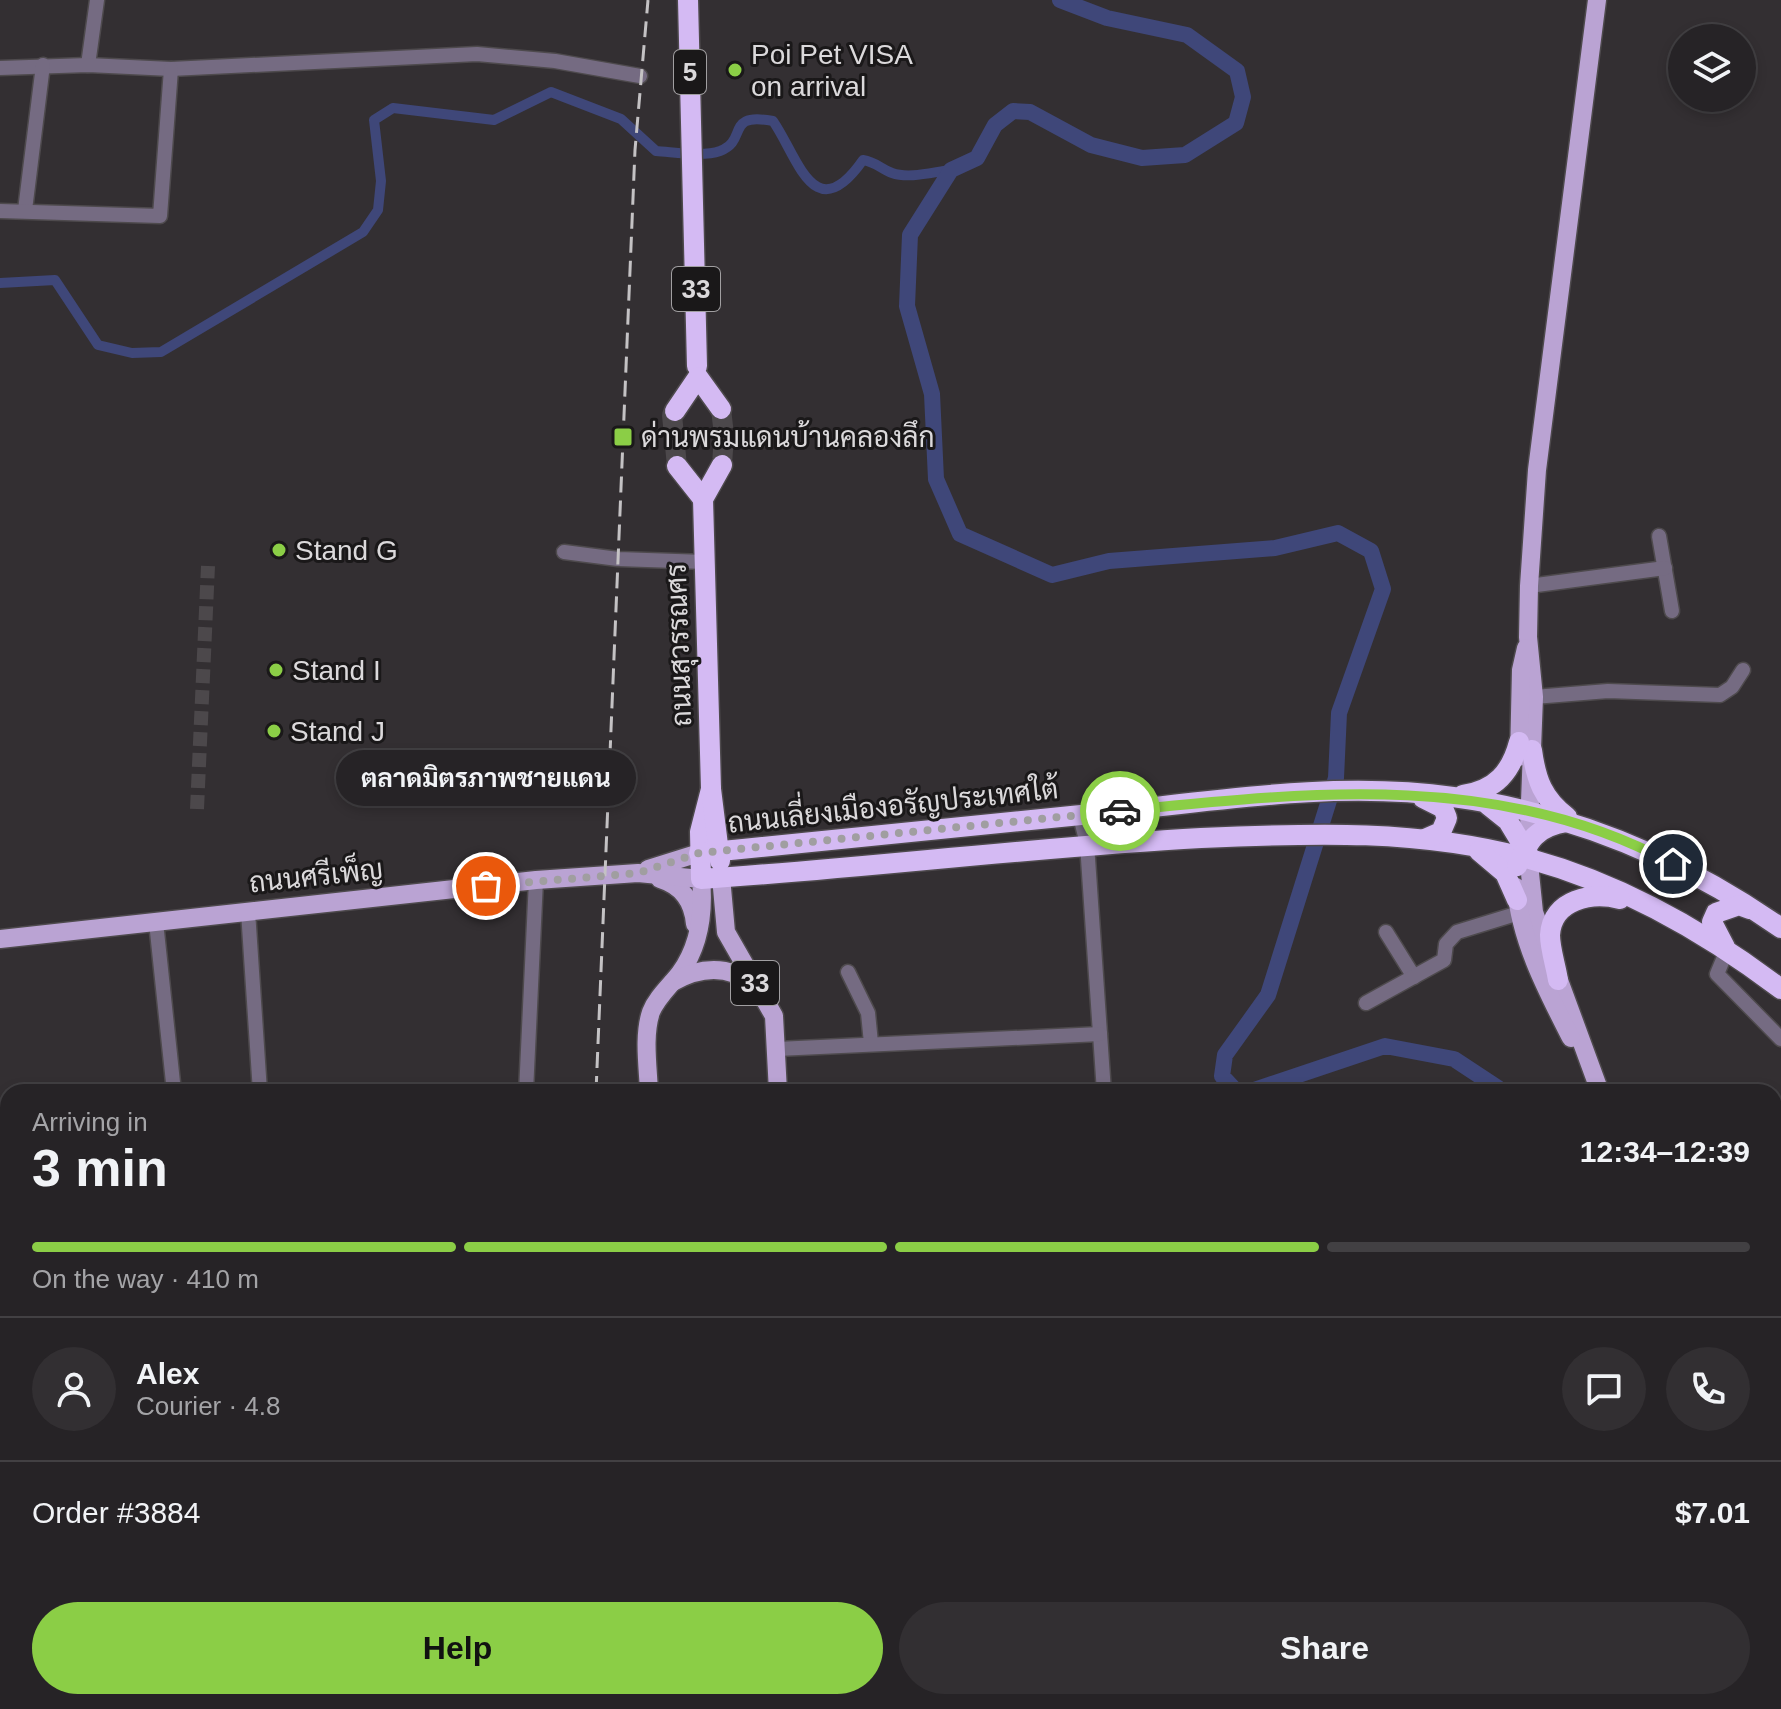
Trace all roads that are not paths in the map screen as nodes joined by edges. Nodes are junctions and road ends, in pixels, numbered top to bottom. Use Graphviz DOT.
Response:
graph roads {
  1 [pos="97,0"];
  2 [pos="688,0"];
  3 [pos="1597,0"];
  4 [pos="43,65"];
  5 [pos="88,65"];
  6 [pos="0,68"];
  7 [pos="171,69"];
  8 [pos="640,76"];
  9 [pos="25,210"];
  10 [pos="0,211"];
  11 [pos="695,212"];
  12 [pos="697,366"];
  13 [pos="721,409"];
  14 [pos="675,411"];
  15 [pos="722,465"];
  16 [pos="677,466"];
  17 [pos="703,499"];
  18 [pos="1659,536"];
  19 [pos="564,552"];
  20 [pos="705,562"];
  21 [pos="1665,568"];
  22 [pos="1529,586"];
  23 [pos="1672,611"];
  24 [pos="1528,637"];
  25 [pos="1743,670"];
  26 [pos="1534,697"];
  27 [pos="1525,746"];
  28 [pos="1416,795"];
  29 [pos="1451,796"];
  30 [pos="1080,816"];
  31 [pos="1572,824"];
  32 [pos="1425,839"];
  33 [pos="1522,839"];
  34 [pos="1087,844"];
  35 [pos="1483,849"];
  36 [pos="709,852"];
  37 [pos="638,873"];
  38 [pos="711,878"];
  39 [pos="536,880"];
  40 [pos="1647,906"];
  41 [pos="1518,907"];
  42 [pos="248,911"];
  43 [pos="1756,911"];
  44 [pos="156,922"];
  45 [pos="1781,928"];
  46 [pos="1386,932"];
  47 [pos="0,939"];
  48 [pos="695,941"];
  49 [pos="1727,950"];
  50 [pos="848,972"];
  51 [pos="1414,977"];
  52 [pos="1558,980"];
  53 [pos="671,984"];
  54 [pos="1781,989"];
  55 [pos="759,990"];
  56 [pos="1366,1003"];
  57 [pos="1100,1034"];
  58 [pos="1781,1039"];
  59 [pos="871,1043"];
  60 [pos="777,1049"];
  61 [pos="173,1084"];
  62 [pos="259,1084"];
  63 [pos="526,1084"];
  64 [pos="649,1084"];
  65 [pos="778,1084"];
  66 [pos="1103,1084"];
  67 [pos="1595,1084"];
  68 [pos="1596,1084"];
  1 -- 5 [label="street"];
  2 -- 11 [label="highway, 5"];
  3 -- 22 [label="main road"];
  4 -- 5 [label="street"];
  4 -- 6 [label="street"];
  4 -- 9 [label="street"];
  5 -- 7 [label="street"];
  7 -- 8 [label="street"];
  7 -- 9 [label="street"];
  9 -- 10 [label="street"];
  11 -- 12 [label="highway, 33"];
  13 -- 14 [label="highway"];
  15 -- 17 [label="highway"];
  16 -- 17 [label="highway"];
  17 -- 20 [label="highway, ถนนสุวรรณศร"];
  18 -- 21 [label="street"];
  19 -- 20 [label="street"];
  20 -- 36 [label="highway, ถนนสุวรรณศร / 33"];
  21 -- 22 [label="street"];
  21 -- 23 [label="street"];
  22 -- 24 [label="main road"];
  24 -- 26 [label="main road"];
  24 -- 27 [label="main road"];
  25 -- 26 [label="street"];
  26 -- 27 [label="main road"];
  27 -- 29 [label="highway"];
  27 -- 31 [label="highway"];
  27 -- 33 [label="main road"];
  28 -- 29 [label="highway, ถนนเลี่ยงเมืองอรัญประเทศใต้"];
  28 -- 30 [label="highway, ถนนเลี่ยงเมืองอรัญประเทศใต้"];
  28 -- 32 [label="highway"];
  29 -- 33 [label="highway, ถนนเลี่ยงเมืองอรัญประเทศใต้"];
  30 -- 34 [label="street"];
  30 -- 36 [label="highway, ถนนเลี่ยงเมืองอรัญประเทศใต้"];
  31 -- 33 [label="highway, ถนนเลี่ยงเมืองอรัญประเทศใต้"];
  31 -- 33 [label="highway"];
  31 -- 43 [label="highway, ถนนเลี่ยงเมืองอรัญประเทศใต้"];
  32 -- 34 [label="highway, ถนนเลี่ยงเมืองอรัญประเทศใต้"];
  32 -- 35 [label="highway, ถนนเลี่ยงเมืองอรัญประเทศใต้"];
  33 -- 35 [label="highway, ถนนเลี่ยงเมืองอรัญประเทศใต้"];
  33 -- 40 [label="highway, ถนนเลี่ยงเมืองอรัญประเทศใต้"];
  33 -- 41 [label="main road"];
  33 -- 52 [label="main road"];
  34 -- 38 [label="highway, ถนนเลี่ยงเมืองอรัญประเทศใต้"];
  34 -- 57 [label="street"];
  35 -- 41 [label="highway"];
  36 -- 37 [label="main road, ถนนศรีเพ็ญ"];
  36 -- 38 [label="highway, ถนนสุวรรณศร / 33"];
  37 -- 38 [label="main road, ถนนศรีเพ็ญ"];
  37 -- 39 [label="main road, ถนนศรีเพ็ญ"];
  37 -- 48 [label="main road"];
  38 -- 48 [label="main road, ถนนสุวรรณศร / 33"];
  38 -- 55 [label="main road, ถนนสุวรรณศร / 33"];
  39 -- 42 [label="main road, ถนนศรีเพ็ญ"];
  39 -- 63 [label="street"];
  40 -- 49 [label="highway, ถนนเลี่ยงเมืองอรัญประเทศใต้"];
  40 -- 52 [label="highway"];
  41 -- 51 [label="street"];
  41 -- 67 [label="main road"];
  42 -- 44 [label="main road, ถนนศรีเพ็ญ"];
  42 -- 62 [label="street"];
  43 -- 45 [label="highway, ถนนเลี่ยงเมืองอรัญประเทศใต้"];
  43 -- 49 [label="highway"];
  44 -- 47 [label="main road, ถนนศรีเพ็ญ"];
  44 -- 61 [label="street"];
  46 -- 51 [label="street"];
  48 -- 53 [label="main road, ถนนสุวรรณศร / 33"];
  49 -- 54 [label="highway, ถนนเลี่ยงเมืองอรัญประเทศใต้"];
  49 -- 58 [label="street"];
  50 -- 59 [label="street"];
  51 -- 56 [label="street"];
  52 -- 68 [label="main road"];
  53 -- 55 [label="main road"];
  53 -- 64 [label="main road, ถนนสุวรรณศร / 33"];
  55 -- 60 [label="main road, ถนนสุวรรณศร / 33"];
  57 -- 59 [label="street"];
  57 -- 66 [label="street"];
  59 -- 60 [label="street"];
  60 -- 65 [label="main road, ถนนสุวรรณศร / 33"];
}
